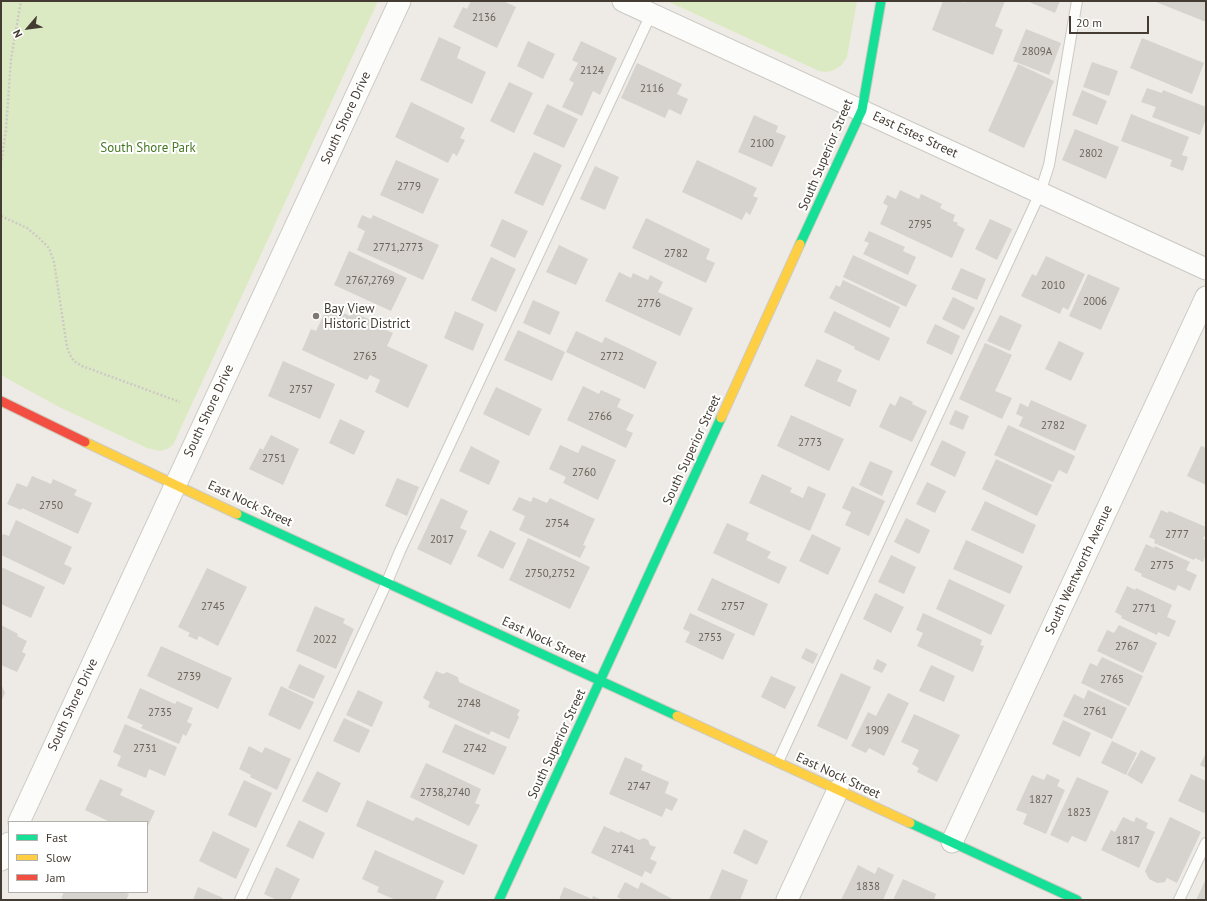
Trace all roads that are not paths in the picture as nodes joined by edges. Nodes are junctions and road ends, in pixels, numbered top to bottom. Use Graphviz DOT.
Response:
graph roads {
  1 [pos="400,1"];
  2 [pos="623,1"];
  3 [pos="881,1"];
  4 [pos="1077,1"];
  5 [pos="651,14"];
  6 [pos="862,110"];
  7 [pos="1040,192"];
  8 [pos="1206,269"];
  9 [pos="1206,297"];
  10 [pos="1,401"];
  11 [pos="176,485"];
  12 [pos="387,582"];
  13 [pos="601,680"];
  14 [pos="778,762"];
  15 [pos="838,790"];
  16 [pos="19,821"];
  17 [pos="952,842"];
  18 [pos="1206,843"];
  19 [pos="8,845"];
  20 [pos="1,860"];
  21 [pos="240,900"];
  22 [pos="499,900"];
  23 [pos="787,900"];
  24 [pos="1077,900"];
  25 [pos="1179,900"];
  1 -- 11 [label="street, South Shore Drive"];
  2 -- 5 [label="street, East Estes Street"];
  3 -- 6 [label="street, South Superior Street"];
  4 -- 7 [label="lane"];
  5 -- 6 [label="street, East Estes Street"];
  5 -- 12 [label="lane"];
  6 -- 7 [label="street, East Estes Street"];
  6 -- 13 [label="street, South Superior Street"];
  7 -- 8 [label="street, East Estes Street"];
  7 -- 14 [label="lane"];
  9 -- 17 [label="street, South Wentworth Avenue"];
  10 -- 11 [label="street, East Nock Street"];
  11 -- 12 [label="street, East Nock Street"];
  11 -- 16 [label="street, South Shore Drive"];
  12 -- 13 [label="street, East Nock Street"];
  12 -- 21 [label="lane"];
  13 -- 14 [label="street, East Nock Street"];
  13 -- 22 [label="street, South Superior Street"];
  14 -- 15 [label="street, East Nock Street"];
  15 -- 17 [label="street, East Nock Street"];
  15 -- 23 [label="street"];
  17 -- 24 [label="street, East Nock Street"];
  18 -- 25 [label="lane"];
  19 -- 20 [label="street"];
}
